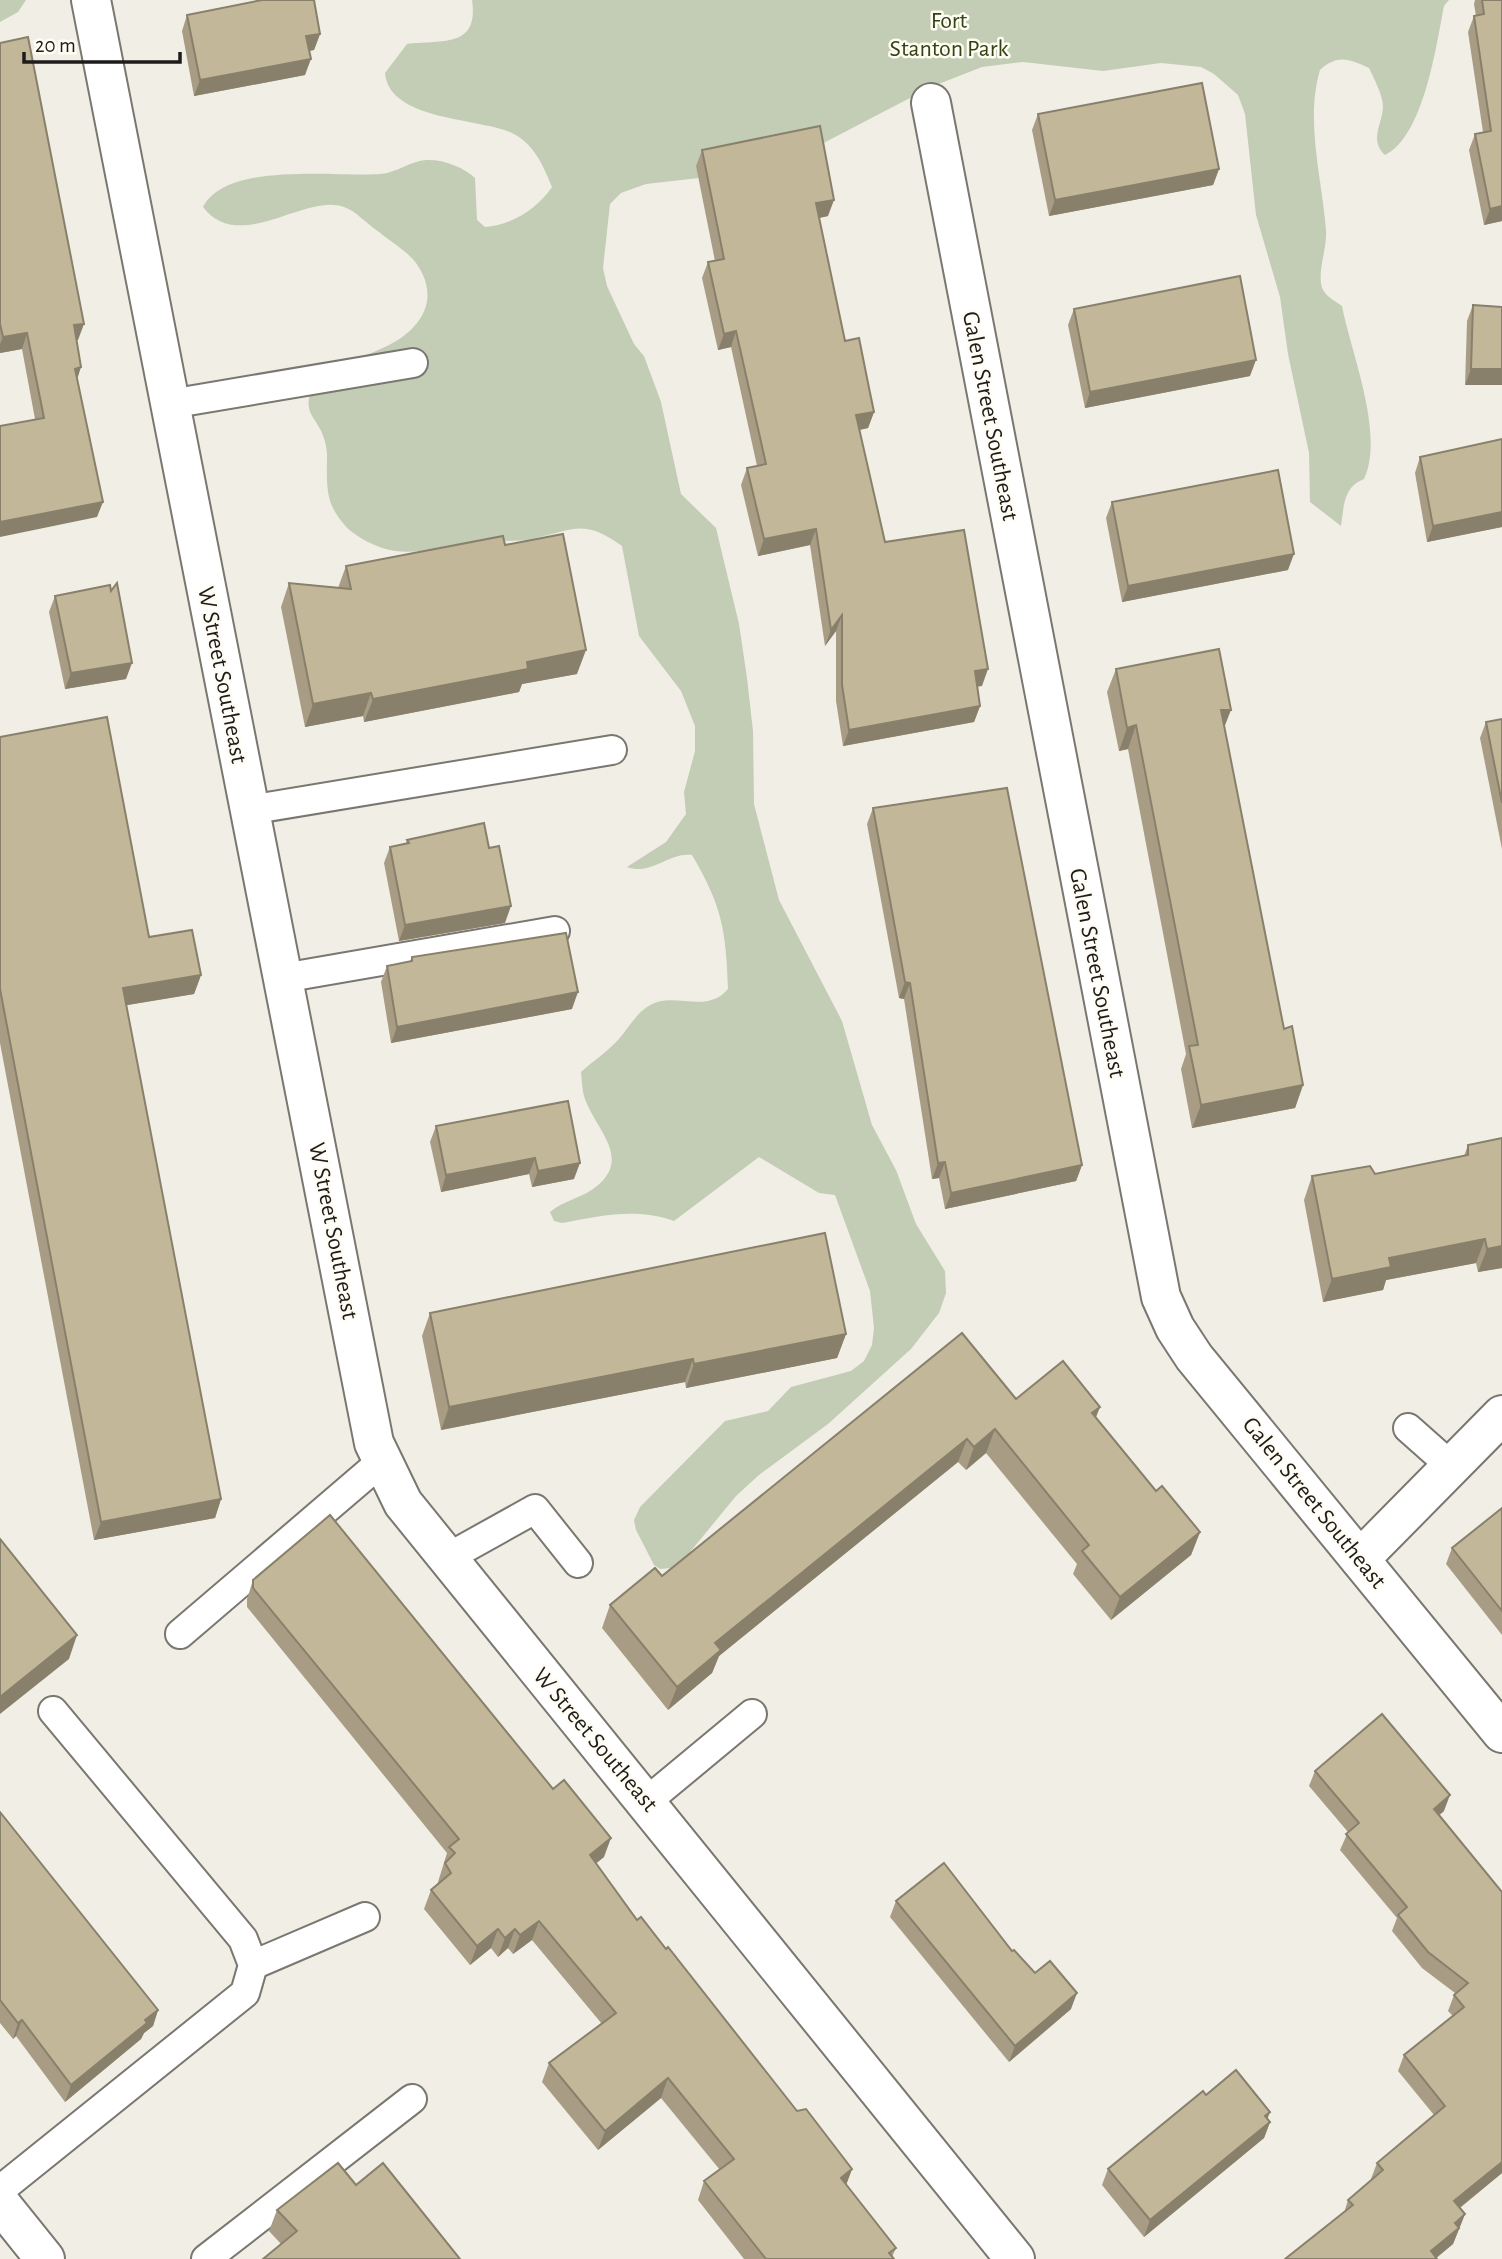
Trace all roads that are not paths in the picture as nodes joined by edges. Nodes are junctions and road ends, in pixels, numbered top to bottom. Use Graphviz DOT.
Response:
graph roads {
  1 [pos="91,0"];
  2 [pos="931,103"];
  3 [pos="413,363"];
  4 [pos="170,404"];
  5 [pos="612,750"];
  6 [pos="249,810"];
  7 [pos="555,931"];
  8 [pos="283,978"];
  9 [pos="1502,1415"];
  10 [pos="1408,1429"];
  11 [pos="381,1462"];
  12 [pos="1452,1466"];
  13 [pos="447,1558"];
  14 [pos="1360,1559"];
  15 [pos="578,1563"];
  16 [pos="180,1634"];
  17 [pos="53,1712"];
  18 [pos="752,1714"];
  19 [pos="1502,1733"];
  20 [pos="646,1802"];
  21 [pos="365,1917"];
  22 [pos="253,1965"];
  23 [pos="412,2099"];
  24 [pos="0,2190"];
  25 [pos="0,2203"];
  26 [pos="45,2259"];
  27 [pos="206,2259"];
  28 [pos="1014,2259"];
  1 -- 4 [label="street, W Street Southeast"];
  2 -- 14 [label="street, Galen Street Southeast"];
  3 -- 4 [label="lane"];
  4 -- 6 [label="street, W Street Southeast"];
  5 -- 6 [label="lane"];
  6 -- 8 [label="street, W Street Southeast"];
  7 -- 8 [label="lane"];
  8 -- 11 [label="street, W Street Southeast"];
  9 -- 12 [label="street"];
  10 -- 12 [label="lane"];
  11 -- 13 [label="street, W Street Southeast"];
  11 -- 16 [label="lane"];
  12 -- 14 [label="street"];
  13 -- 15 [label="lane"];
  13 -- 20 [label="street, W Street Southeast"];
  14 -- 19 [label="street, Galen Street Southeast"];
  17 -- 22 [label="lane"];
  18 -- 20 [label="lane"];
  20 -- 28 [label="street, W Street Southeast"];
  21 -- 22 [label="lane"];
  22 -- 24 [label="lane"];
  23 -- 27 [label="lane"];
  25 -- 26 [label="street"];
}
